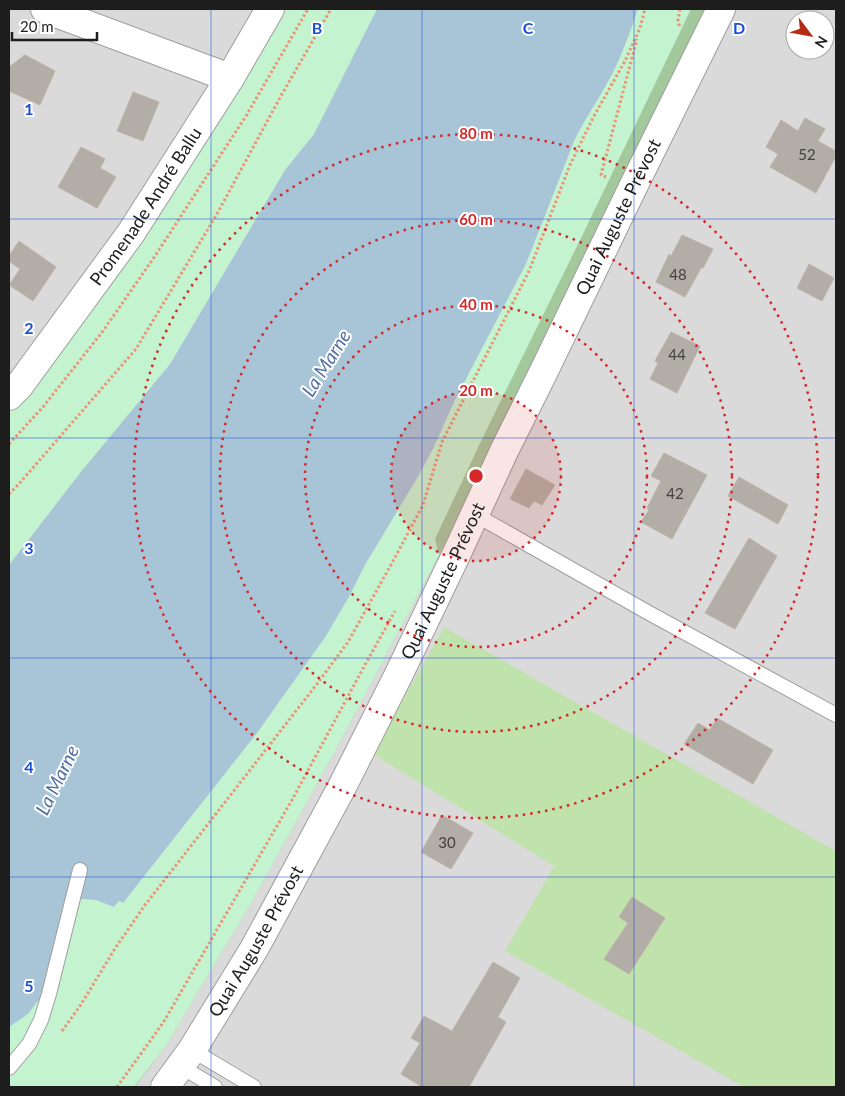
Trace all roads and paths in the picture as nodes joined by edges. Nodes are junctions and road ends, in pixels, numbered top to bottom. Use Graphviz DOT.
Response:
graph roads {
  1 [pos="45,9"];
  2 [pos="270,9"];
  3 [pos="331,9"];
  4 [pos="645,9"];
  5 [pos="680,9"];
  6 [pos="721,9"];
  7 [pos="640,28"];
  8 [pos="683,33"];
  9 [pos="230,78"];
  10 [pos="601,174"];
  11 [pos="9,396"];
  12 [pos="9,494"];
  13 [pos="474,514"];
  14 [pos="399,604"];
  15 [pos="836,715"];
  16 [pos="80,870"];
  17 [pos="57,1037"];
  18 [pos="9,1068"];
  19 [pos="179,1068"];
  20 [pos="117,1087"];
  21 [pos="215,1087"];
  22 [pos="254,1087"];
  1 -- 9 [label="street"];
  2 -- 9 [label="street, Promenade André Ballu"];
  3 -- 12 [label="path"];
  4 -- 7 [label="path"];
  5 -- 8 [label="path"];
  6 -- 13 [label="street, Quai Auguste Prévost"];
  7 -- 10 [label="path"];
  7 -- 17 [label="path"];
  9 -- 11 [label="street, Promenade André Ballu"];
  13 -- 15 [label="lane"];
  13 -- 19 [label="street, Quai Auguste Prévost"];
  14 -- 20 [label="path"];
  16 -- 18 [label="lane"];
  19 -- 21 [label="lane"];
  19 -- 22 [label="lane"];
}
